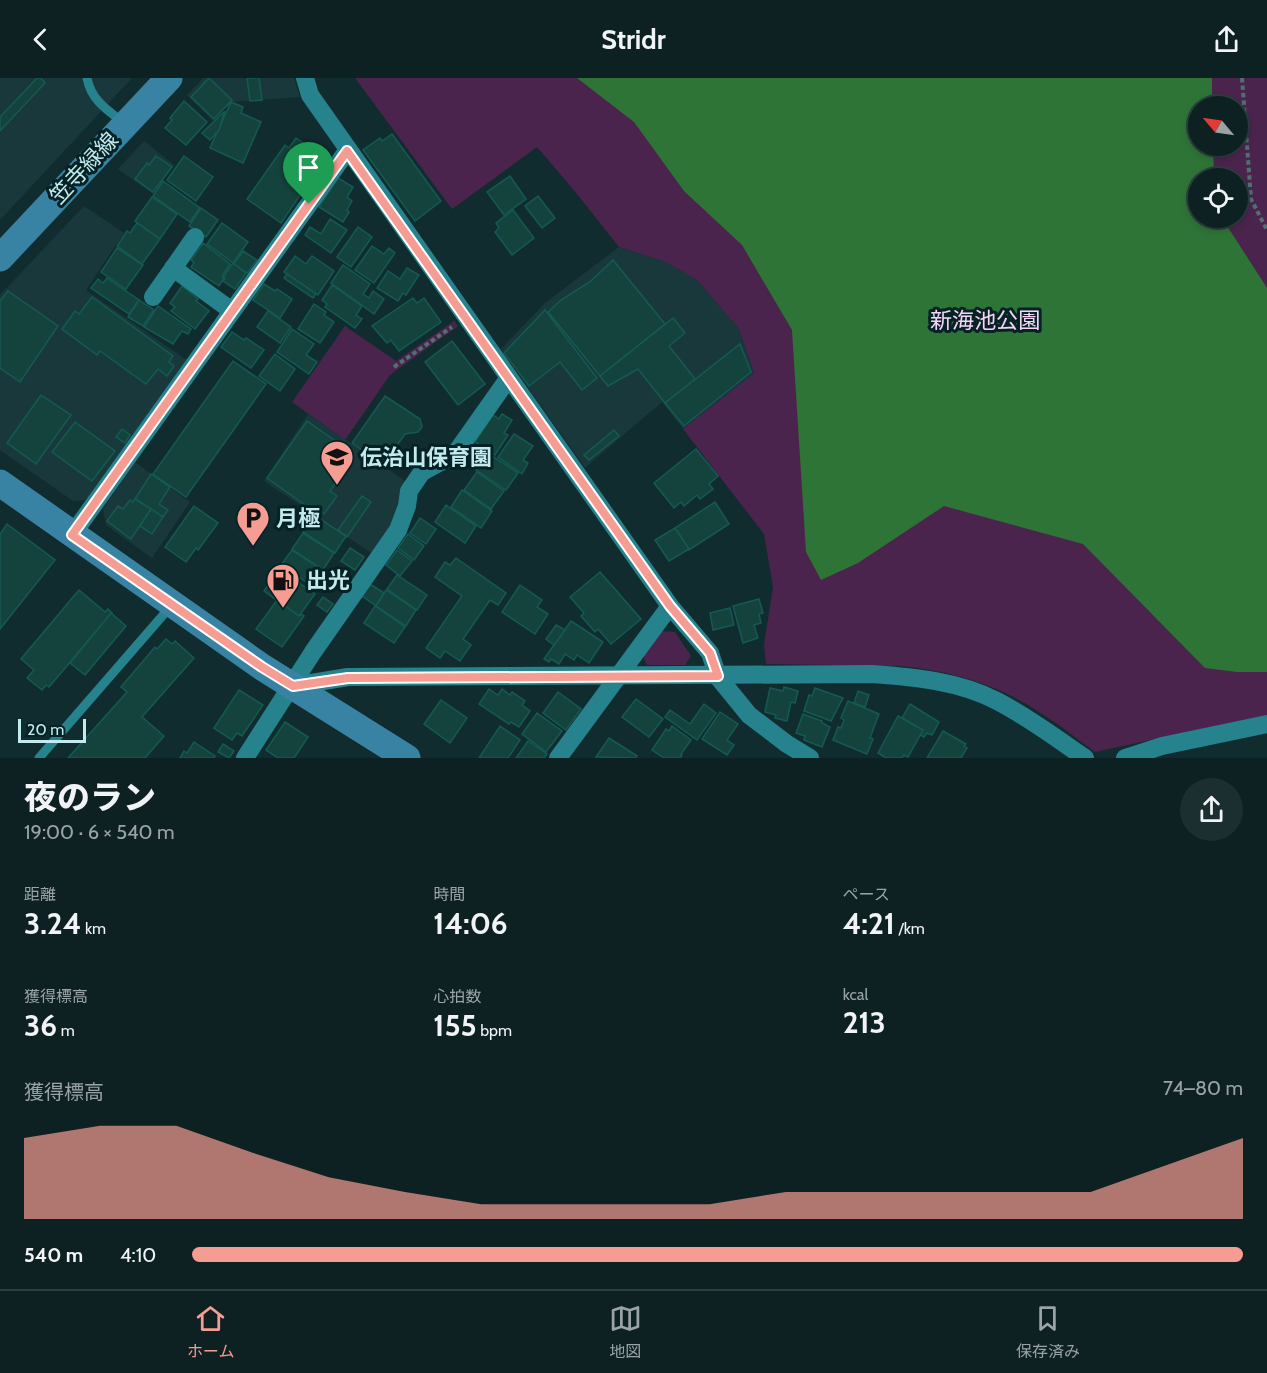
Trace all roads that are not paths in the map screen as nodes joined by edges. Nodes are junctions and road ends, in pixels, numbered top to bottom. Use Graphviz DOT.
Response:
graph roads {
  1 [pos="87,78"];
  2 [pos="169,78"];
  3 [pos="305,78"];
  4 [pos="125,124"];
  5 [pos="347,151"];
  6 [pos="195,237"];
  7 [pos="0,258"];
  8 [pos="173,268"];
  9 [pos="153,297"];
  10 [pos="232,311"];
  11 [pos="508,379"];
  12 [pos="0,483"];
  13 [pos="72,535"];
  14 [pos="173,604"];
  15 [pos="670,606"];
  16 [pos="616,676"];
  17 [pos="718,676"];
  18 [pos="293,686"];
  19 [pos="1267,724"];
  20 [pos="383,749"];
  21 [pos="39,758"];
  22 [pos="245,758"];
  23 [pos="407,758"];
  24 [pos="558,758"];
  25 [pos="810,758"];
  26 [pos="1085,758"];
  27 [pos="1125,758"];
  1 -- 4 [label="lane"];
  2 -- 4 [label="street, 笠寺緑線"];
  3 -- 5 [label="street"];
  4 -- 7 [label="street, 笠寺緑線"];
  5 -- 10 [label="street"];
  5 -- 11 [label="street"];
  6 -- 8 [label="street"];
  8 -- 9 [label="street"];
  8 -- 10 [label="street"];
  10 -- 13 [label="street"];
  11 -- 15 [label="street"];
  11 -- 18 [label="street"];
  12 -- 13 [label="street"];
  13 -- 14 [label="street"];
  14 -- 18 [label="street"];
  14 -- 21 [label="lane"];
  15 -- 16 [label="street"];
  15 -- 17 [label="street"];
  16 -- 17 [label="street"];
  16 -- 18 [label="street"];
  16 -- 24 [label="street"];
  17 -- 25 [label="street"];
  17 -- 26 [label="street"];
  18 -- 20 [label="street"];
  18 -- 22 [label="street"];
  19 -- 27 [label="street"];
  20 -- 23 [label="street"];
}
